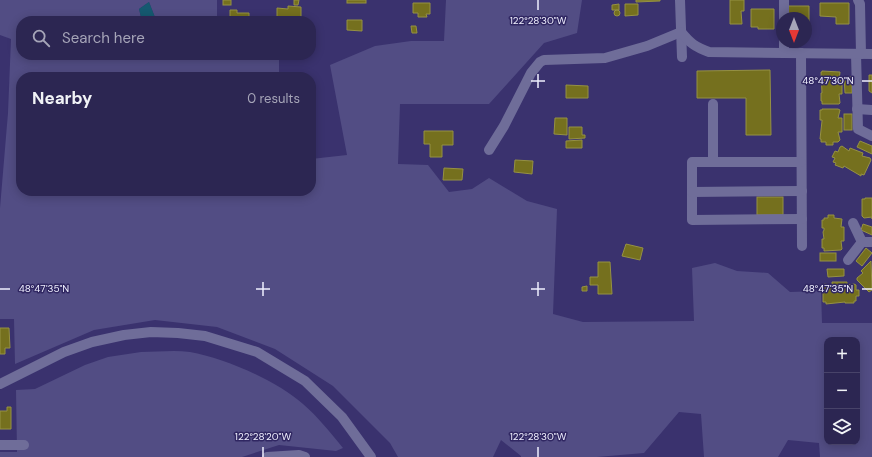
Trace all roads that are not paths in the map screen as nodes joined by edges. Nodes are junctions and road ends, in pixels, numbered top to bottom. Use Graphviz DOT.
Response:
graph roads {
  1 [pos="680,0"];
  2 [pos="784,0"];
  3 [pos="858,0"];
  4 [pos="784,12"];
  5 [pos="681,32"];
  6 [pos="784,48"];
  7 [pos="784,53"];
  8 [pos="801,53"];
  9 [pos="859,54"];
  10 [pos="872,54"];
  11 [pos="682,57"];
  12 [pos="713,104"];
  13 [pos="857,109"];
  14 [pos="872,110"];
  15 [pos="872,136"];
  16 [pos="489,150"];
  17 [pos="713,162"];
  18 [pos="801,162"];
  19 [pos="802,191"];
  20 [pos="692,192"];
  21 [pos="802,219"];
  22 [pos="853,223"];
  23 [pos="867,242"];
  24 [pos="802,246"];
  25 [pos="848,260"];
  26 [pos="0,384"];
  27 [pos="0,445"];
  28 [pos="24,445"];
  29 [pos="267,457"];
  30 [pos="305,457"];
  31 [pos="371,457"];
  1 -- 5 [label="street"];
  2 -- 4 [label="street"];
  3 -- 9 [label="street"];
  5 -- 7 [label="street"];
  5 -- 11 [label="street"];
  5 -- 16 [label="street"];
  6 -- 7 [label="street"];
  7 -- 8 [label="street"];
  8 -- 9 [label="street"];
  8 -- 18 [label="street"];
  9 -- 10 [label="street"];
  9 -- 13 [label="street"];
  12 -- 17 [label="street"];
  13 -- 14 [label="street"];
  13 -- 15 [label="street"];
  17 -- 18 [label="street"];
  17 -- 20 [label="street"];
  18 -- 19 [label="street"];
  19 -- 20 [label="street"];
  19 -- 21 [label="street"];
  20 -- 21 [label="street"];
  21 -- 24 [label="street"];
  22 -- 23 [label="street"];
  23 -- 25 [label="street"];
  26 -- 31 [label="street"];
  27 -- 28 [label="street"];
  29 -- 30 [label="street"];
}
